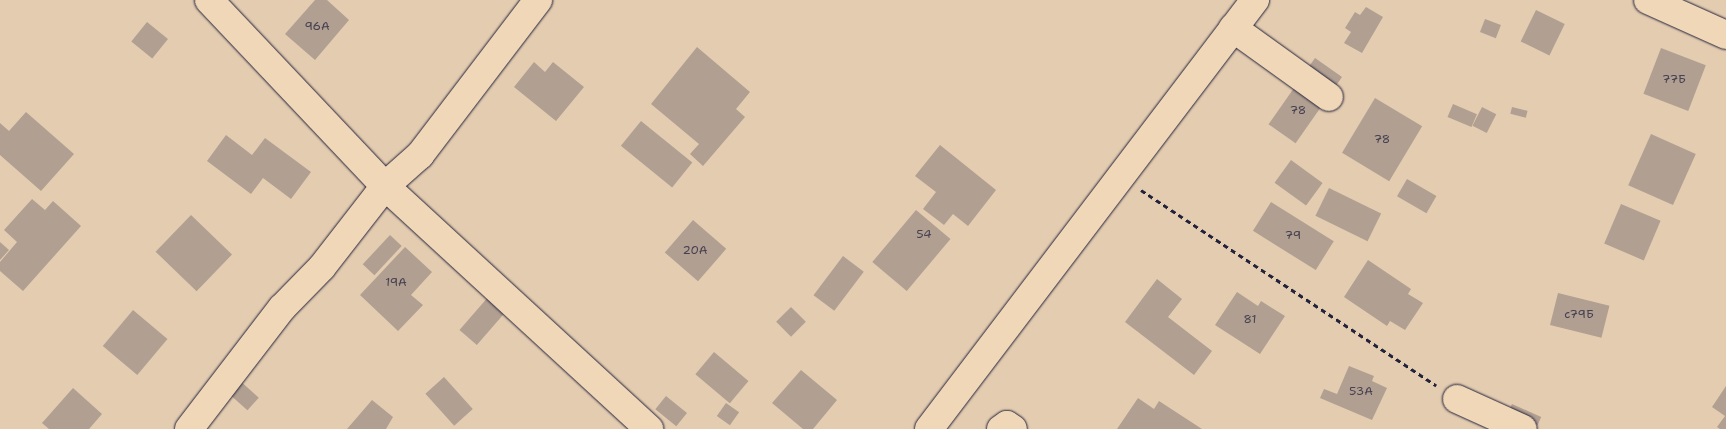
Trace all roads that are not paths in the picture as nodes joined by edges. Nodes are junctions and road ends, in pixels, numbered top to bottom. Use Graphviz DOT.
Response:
graph roads {
  1 [pos="209,0"];
  2 [pos="538,0"];
  3 [pos="1255,0"];
  4 [pos="1648,0"];
  5 [pos="1233,28"];
  6 [pos="1726,35"];
  7 [pos="1328,97"];
  8 [pos="385,186"];
  9 [pos="1457,399"];
  10 [pos="189,429"];
  11 [pos="649,429"];
  12 [pos="929,429"];
  13 [pos="1001,429"];
  14 [pos="1013,429"];
  15 [pos="1523,429"];
  1 -- 8 [label="street"];
  2 -- 8 [label="street"];
  3 -- 5 [label="street"];
  4 -- 6 [label="street"];
  5 -- 7 [label="street"];
  5 -- 12 [label="street"];
  8 -- 10 [label="street"];
  8 -- 11 [label="street"];
  9 -- 15 [label="street"];
  13 -- 14 [label="street"];
}
